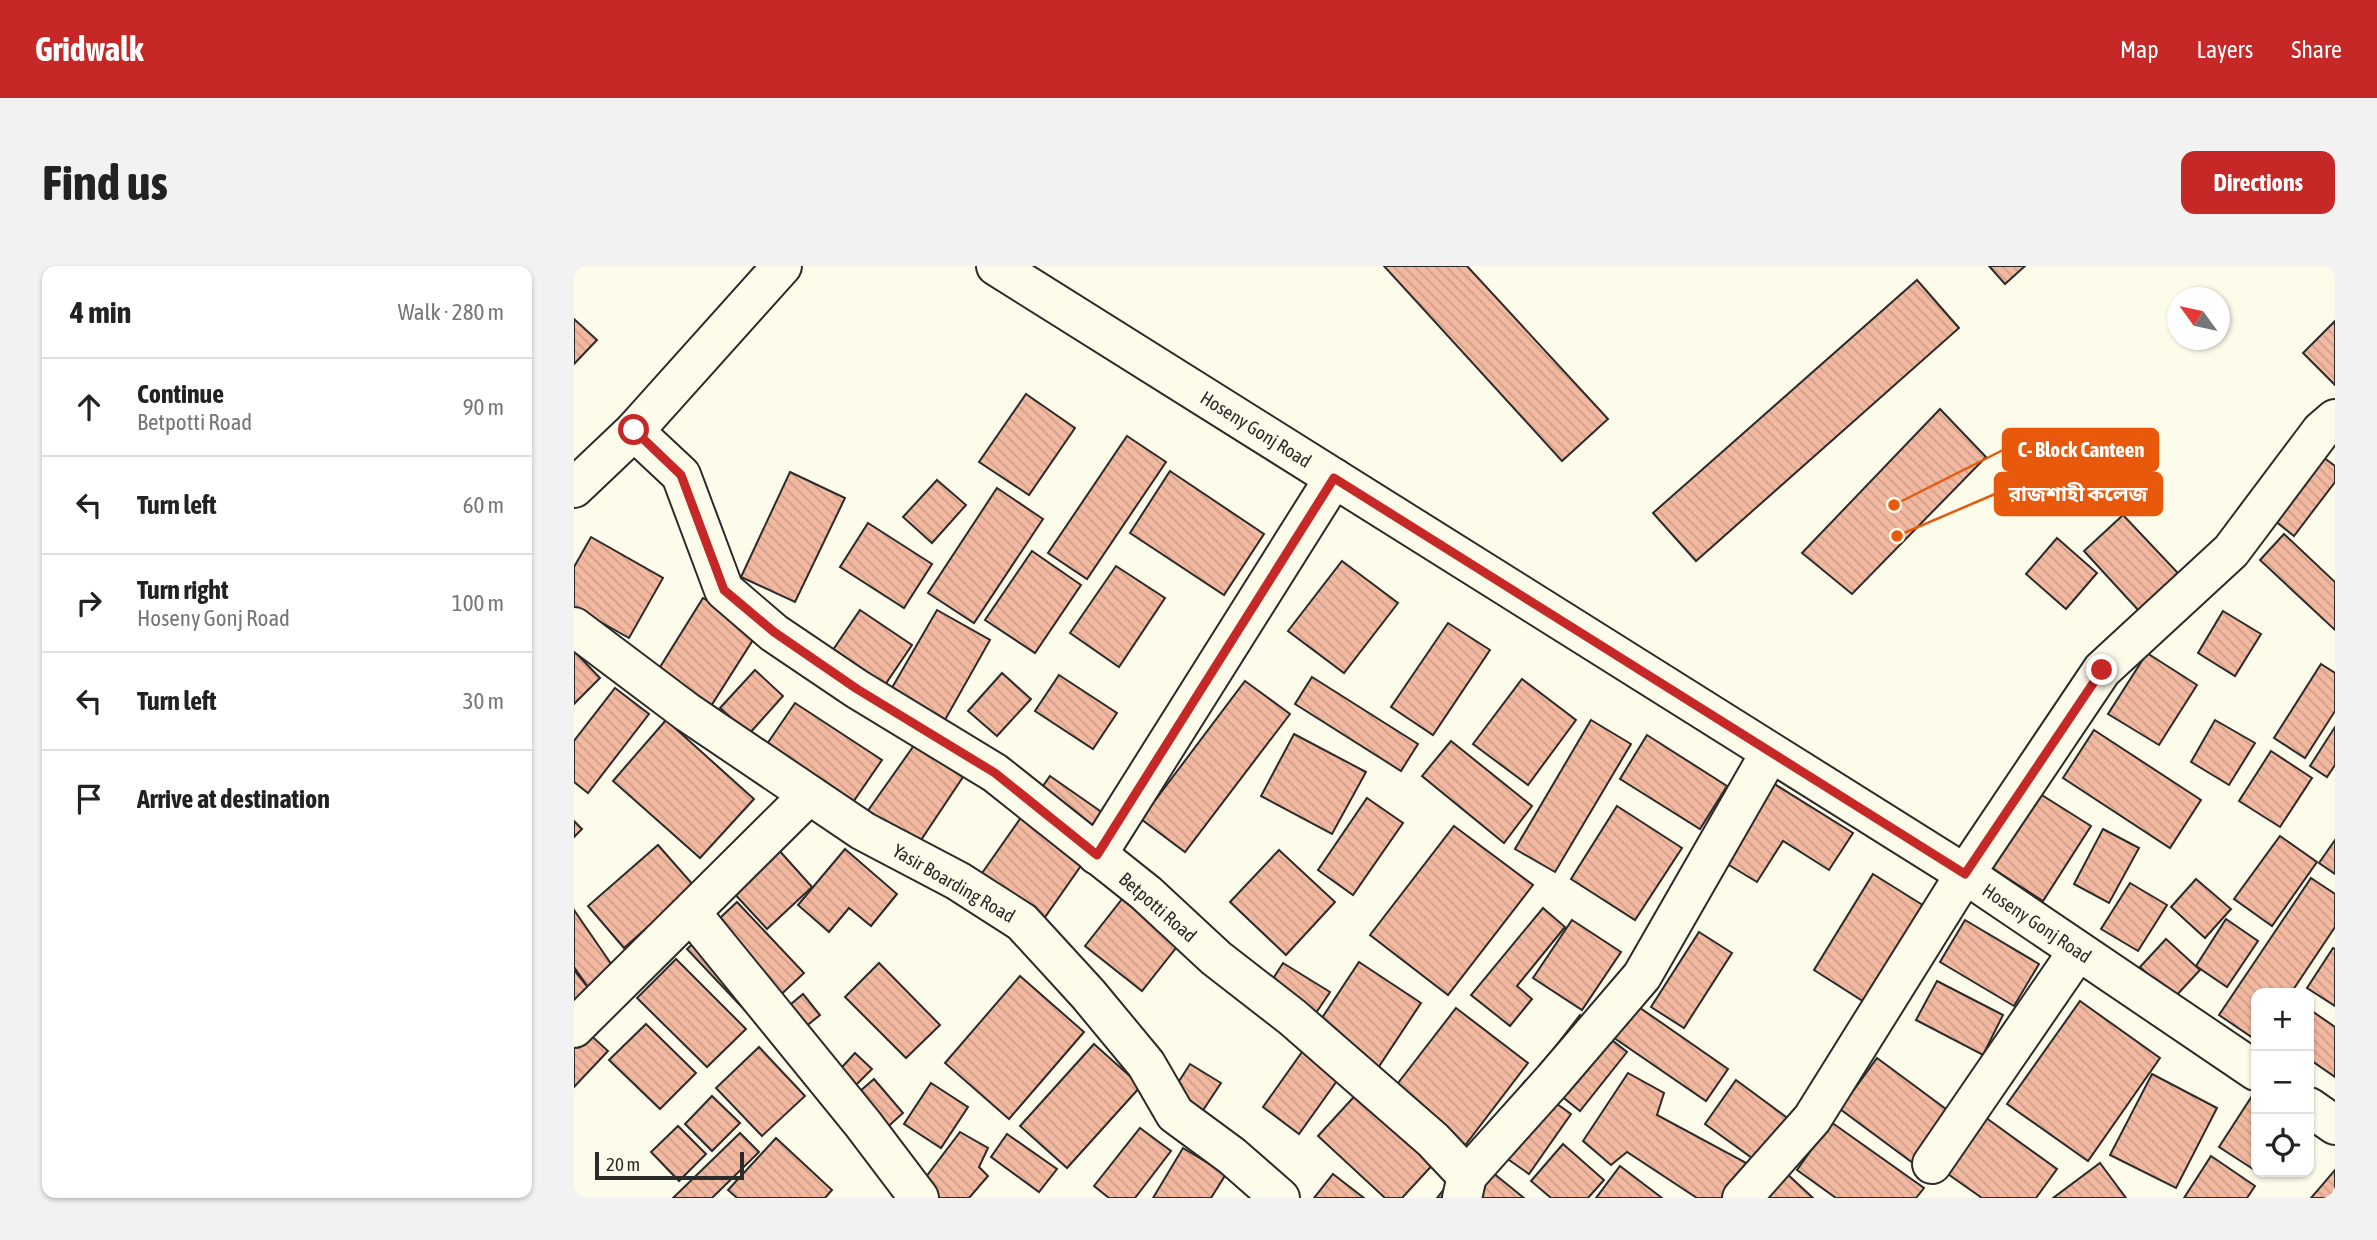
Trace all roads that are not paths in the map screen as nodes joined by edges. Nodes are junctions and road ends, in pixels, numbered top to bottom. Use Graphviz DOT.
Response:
graph roads {
  1 [pos="782,266"];
  2 [pos="996,266"];
  3 [pos="2335,419"];
  4 [pos="634,430"];
  5 [pos="1334,478"];
  6 [pos="574,488"];
  7 [pos="574,627"];
  8 [pos="1770,752"];
  9 [pos="809,795"];
  10 [pos="1097,855"];
  11 [pos="1965,874"];
  12 [pos="692,914"];
  13 [pos="2078,951"];
  14 [pos="574,1028"];
  15 [pos="2251,1068"];
  16 [pos="2314,1110"];
  17 [pos="2335,1125"];
  18 [pos="1932,1164"];
  19 [pos="1464,1187"];
  20 [pos="919,1198"];
  21 [pos="1280,1198"];
  22 [pos="1742,1198"];
  1 -- 4 [label="main road"];
  2 -- 5 [label="main road, Hoseny Gonj Road"];
  3 -- 11 [label="main road"];
  4 -- 6 [label="main road"];
  4 -- 10 [label="main road, Betpotti Road"];
  5 -- 8 [label="main road, Hoseny Gonj Road"];
  5 -- 10 [label="main road"];
  7 -- 9 [label="main road, Yasir Boarding Road"];
  8 -- 11 [label="main road, Hoseny Gonj Road"];
  8 -- 19 [label="main road"];
  9 -- 12 [label="main road"];
  9 -- 21 [label="main road, Yasir Boarding Road"];
  10 -- 19 [label="main road, Betpotti Road"];
  11 -- 13 [label="main road, Hoseny Gonj Road"];
  11 -- 22 [label="main road"];
  12 -- 14 [label="main road"];
  12 -- 20 [label="main road"];
  13 -- 15 [label="main road, Hoseny Gonj Road"];
  13 -- 18 [label="main road"];
  16 -- 17 [label="main road"];
}
